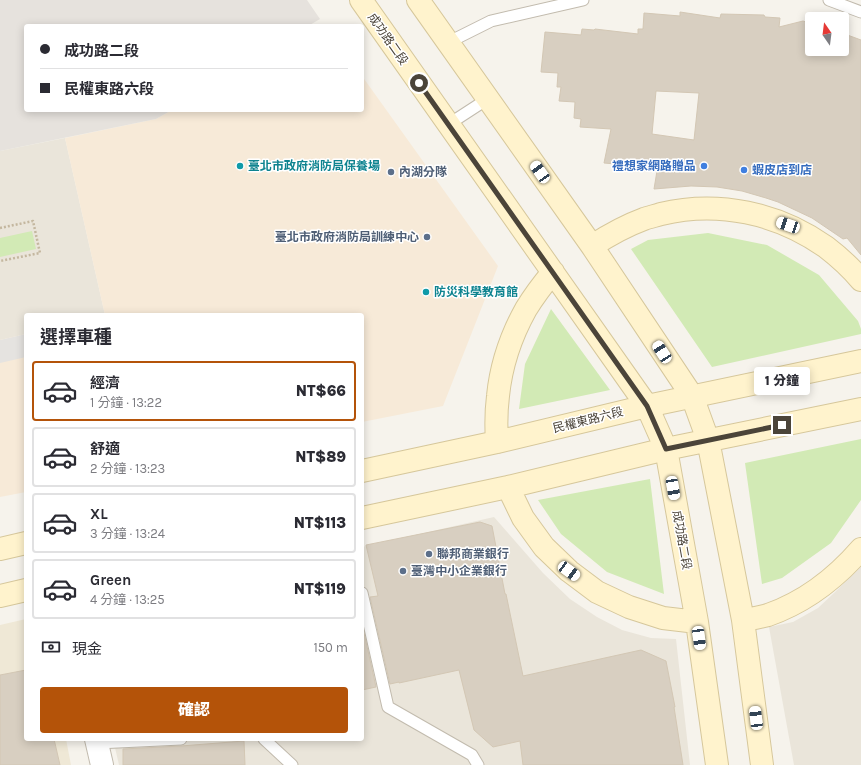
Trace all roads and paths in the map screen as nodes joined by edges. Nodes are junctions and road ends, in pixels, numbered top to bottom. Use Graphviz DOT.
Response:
graph roads {
  1 [pos="361,0"];
  2 [pos="418,0"];
  3 [pos="583,0"];
  4 [pos="829,0"];
  5 [pos="861,12"];
  6 [pos="449,42"];
  7 [pos="489,98"];
  8 [pos="449,124"];
  9 [pos="0,228"];
  10 [pos="592,246"];
  11 [pos="0,261"];
  12 [pos="553,272"];
  13 [pos="861,280"];
  14 [pos="861,361"];
  15 [pos="692,396"];
  16 [pos="647,406"];
  17 [pos="861,409"];
  18 [pos="708,440"];
  19 [pos="497,442"];
  20 [pos="666,449"];
  21 [pos="364,471"];
  22 [pos="508,487"];
  23 [pos="364,518"];
  24 [pos="24,543"];
  25 [pos="0,549"];
  26 [pos="861,549"];
  27 [pos="24,590"];
  28 [pos="0,596"];
  29 [pos="364,602"];
  30 [pos="743,620"];
  31 [pos="697,622"];
  32 [pos="97,741"];
  33 [pos="266,741"];
  34 [pos="102,765"];
  35 [pos="292,765"];
  36 [pos="478,765"];
  37 [pos="717,765"];
  38 [pos="762,765"];
  1 -- 8 [label="main road, 成功路二段"];
  2 -- 6 [label="main road"];
  3 -- 6 [label="lane"];
  4 -- 5 [label="lane"];
  6 -- 7 [label="main road"];
  7 -- 8 [label="lane"];
  7 -- 10 [label="main road"];
  8 -- 12 [label="main road, 成功路二段"];
  9 -- 11 [label="path"];
  10 -- 13 [label="main road"];
  10 -- 15 [label="main road"];
  12 -- 16 [label="main road, 成功路二段"];
  12 -- 19 [label="main road"];
  14 -- 15 [label="main road, 民權東路六段"];
  15 -- 16 [label="main road, 民權東路六段"];
  15 -- 18 [label="main road"];
  16 -- 19 [label="main road, 民權東路六段"];
  16 -- 20 [label="main road, 成功路二段"];
  17 -- 18 [label="main road"];
  18 -- 20 [label="main road"];
  18 -- 30 [label="main road"];
  19 -- 21 [label="main road, 民權東路六段"];
  20 -- 22 [label="main road"];
  20 -- 31 [label="main road, 成功路二段"];
  22 -- 23 [label="main road"];
  22 -- 31 [label="main road"];
  24 -- 25 [label="main road"];
  26 -- 30 [label="main road"];
  27 -- 28 [label="main road"];
  29 -- 36 [label="lane"];
  30 -- 38 [label="main road"];
  31 -- 37 [label="main road, 成功路二段"];
  32 -- 34 [label="street"];
  33 -- 35 [label="lane"];
}
